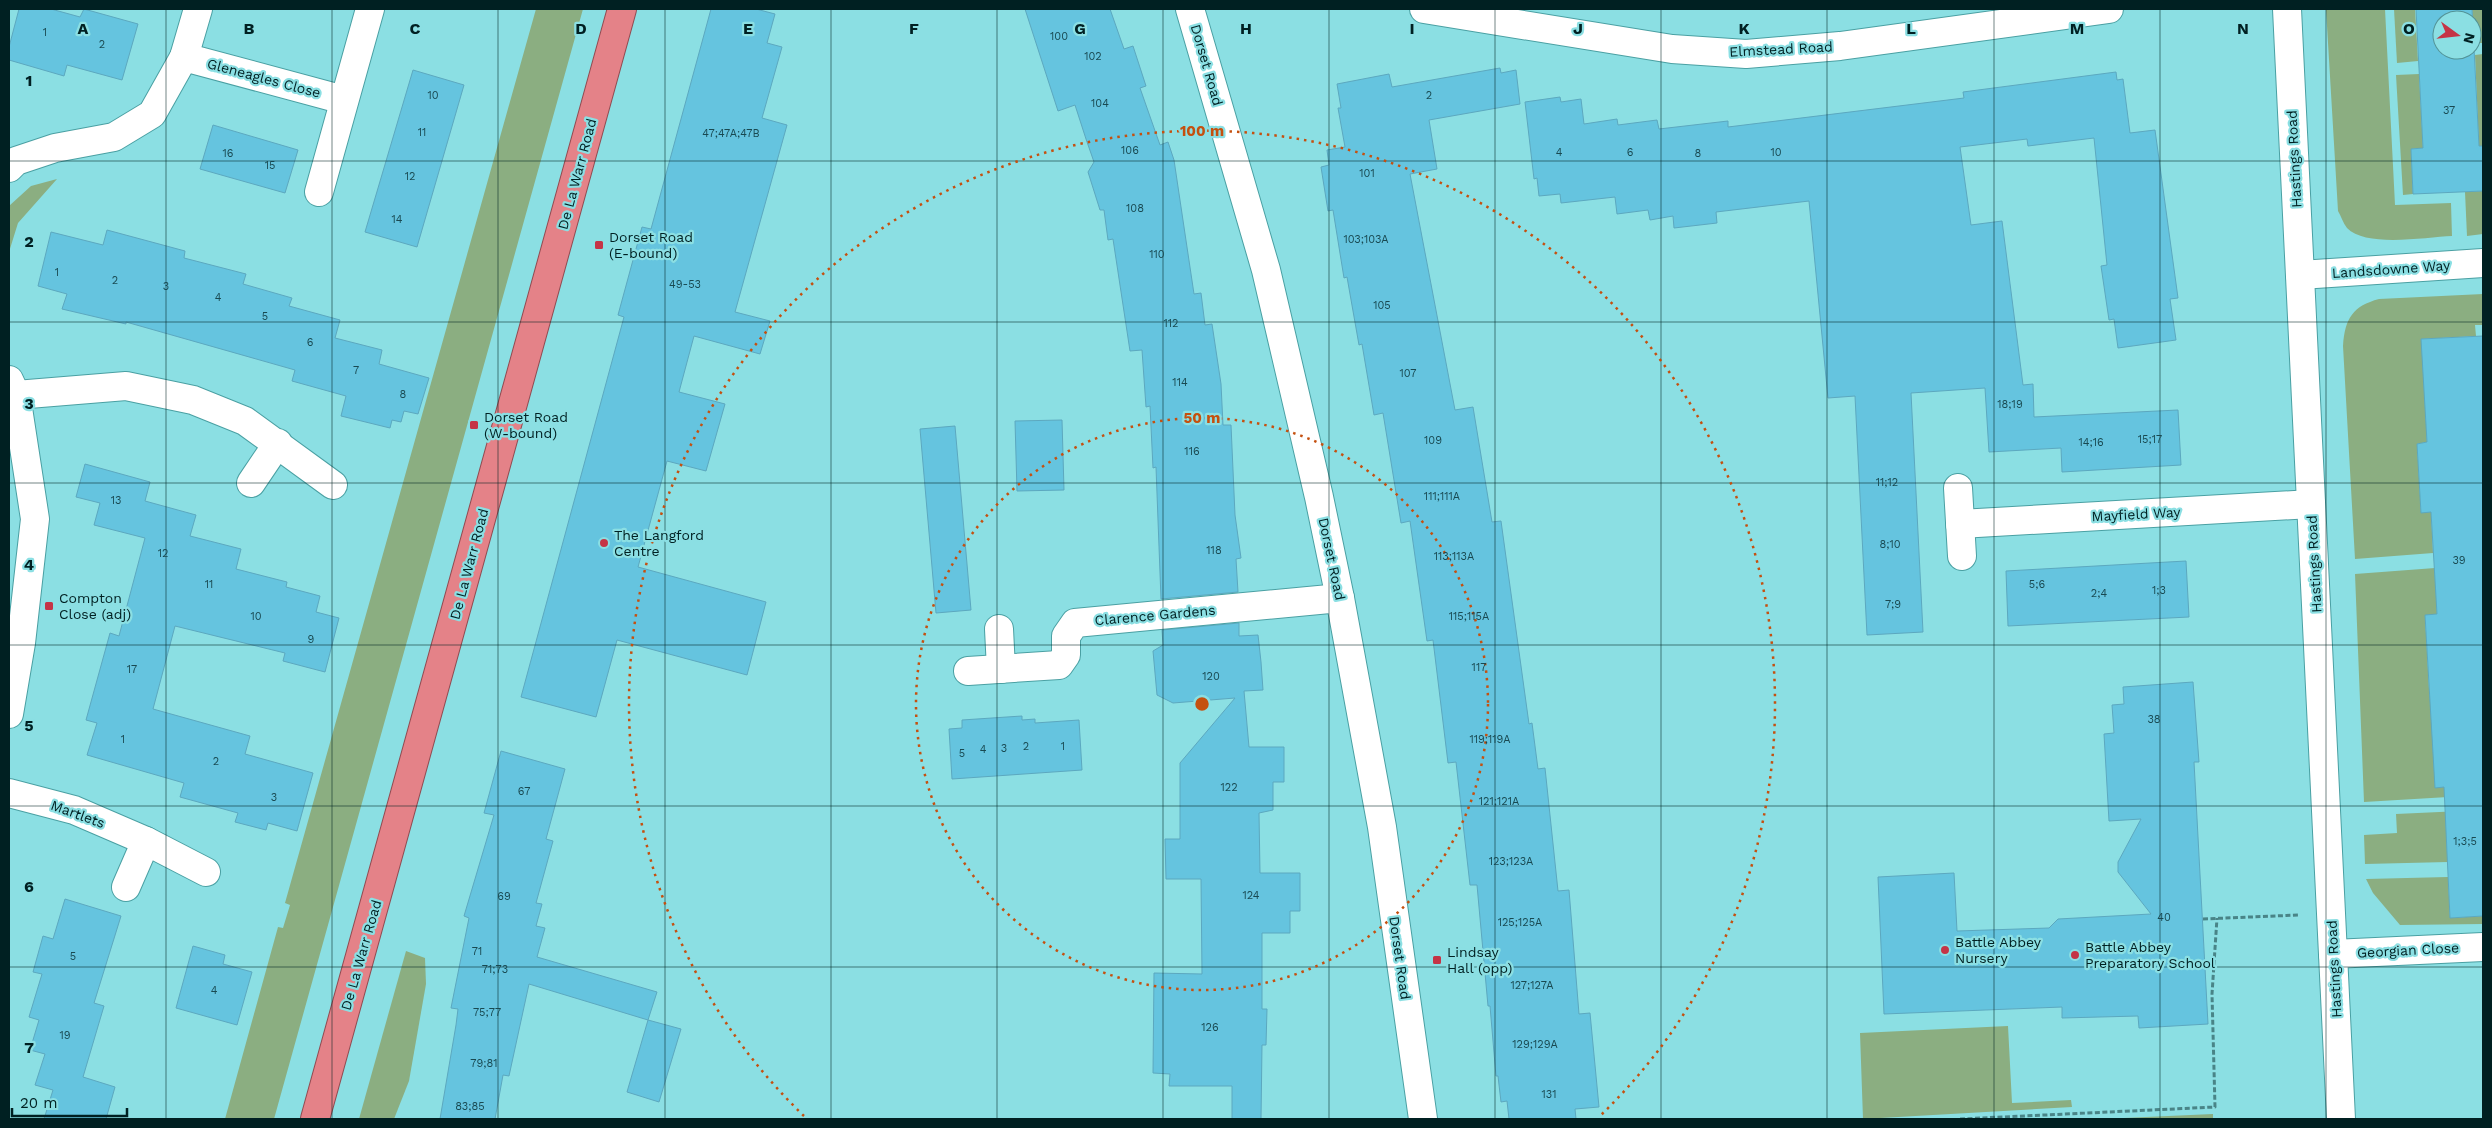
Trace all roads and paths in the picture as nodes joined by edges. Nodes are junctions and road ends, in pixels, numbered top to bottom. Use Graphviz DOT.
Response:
graph roads {
  1 [pos="198,9"];
  2 [pos="370,9"];
  3 [pos="622,9"];
  4 [pos="1190,9"];
  5 [pos="1424,9"];
  6 [pos="2109,9"];
  7 [pos="2287,9"];
  8 [pos="184,56"];
  9 [pos="344,100"];
  10 [pos="9,168"];
  11 [pos="319,192"];
  12 [pos="2483,263"];
  13 [pos="2300,275"];
  14 [pos="12,387"];
  15 [pos="278,443"];
  16 [pos="251,483"];
  17 [pos="333,484"];
  18 [pos="1958,488"];
  19 [pos="2311,504"];
  20 [pos="1960,524"];
  21 [pos="1962,556"];
  22 [pos="1340,598"];
  23 [pos="999,629"];
  24 [pos="1001,669"];
  25 [pos="968,671"];
  26 [pos="9,714"];
  27 [pos="9,793"];
  28 [pos="146,841"];
  29 [pos="206,872"];
  30 [pos="126,887"];
  31 [pos="2331,914"];
  32 [pos="2218,918"];
  33 [pos="2203,919"];
  34 [pos="2483,947"];
  35 [pos="2333,954"];
  36 [pos="315,1119"];
  37 [pos="1423,1119"];
  38 [pos="1960,1119"];
  39 [pos="2341,1119"];
  1 -- 8 [label="street"];
  2 -- 9 [label="street"];
  3 -- 36 [label="highway, De La Warr Road"];
  4 -- 22 [label="street, Dorset Road"];
  5 -- 6 [label="street, Elmstead Road"];
  7 -- 13 [label="street, Hastings Road"];
  8 -- 9 [label="street, Gleneagles Close"];
  8 -- 10 [label="street"];
  9 -- 11 [label="street"];
  12 -- 13 [label="street, Landsdowne Way"];
  13 -- 19 [label="street, Hastings Road"];
  14 -- 15 [label="street"];
  14 -- 26 [label="street"];
  15 -- 16 [label="street"];
  15 -- 17 [label="street"];
  18 -- 20 [label="street"];
  19 -- 20 [label="street, Mayfield Way"];
  19 -- 31 [label="street, Hastings Road"];
  20 -- 21 [label="street"];
  22 -- 24 [label="street, Clarence Gardens"];
  22 -- 37 [label="street, Dorset Road"];
  23 -- 24 [label="street"];
  24 -- 25 [label="street, Clarence Gardens"];
  27 -- 28 [label="street, Martlets"];
  28 -- 29 [label="street, Martlets"];
  28 -- 30 [label="street"];
  31 -- 32 [label="path"];
  31 -- 35 [label="street, Hastings Road"];
  32 -- 33 [label="path"];
  32 -- 38 [label="path"];
  34 -- 35 [label="street, Georgian Close"];
  35 -- 39 [label="street, Hastings Road"];
}
